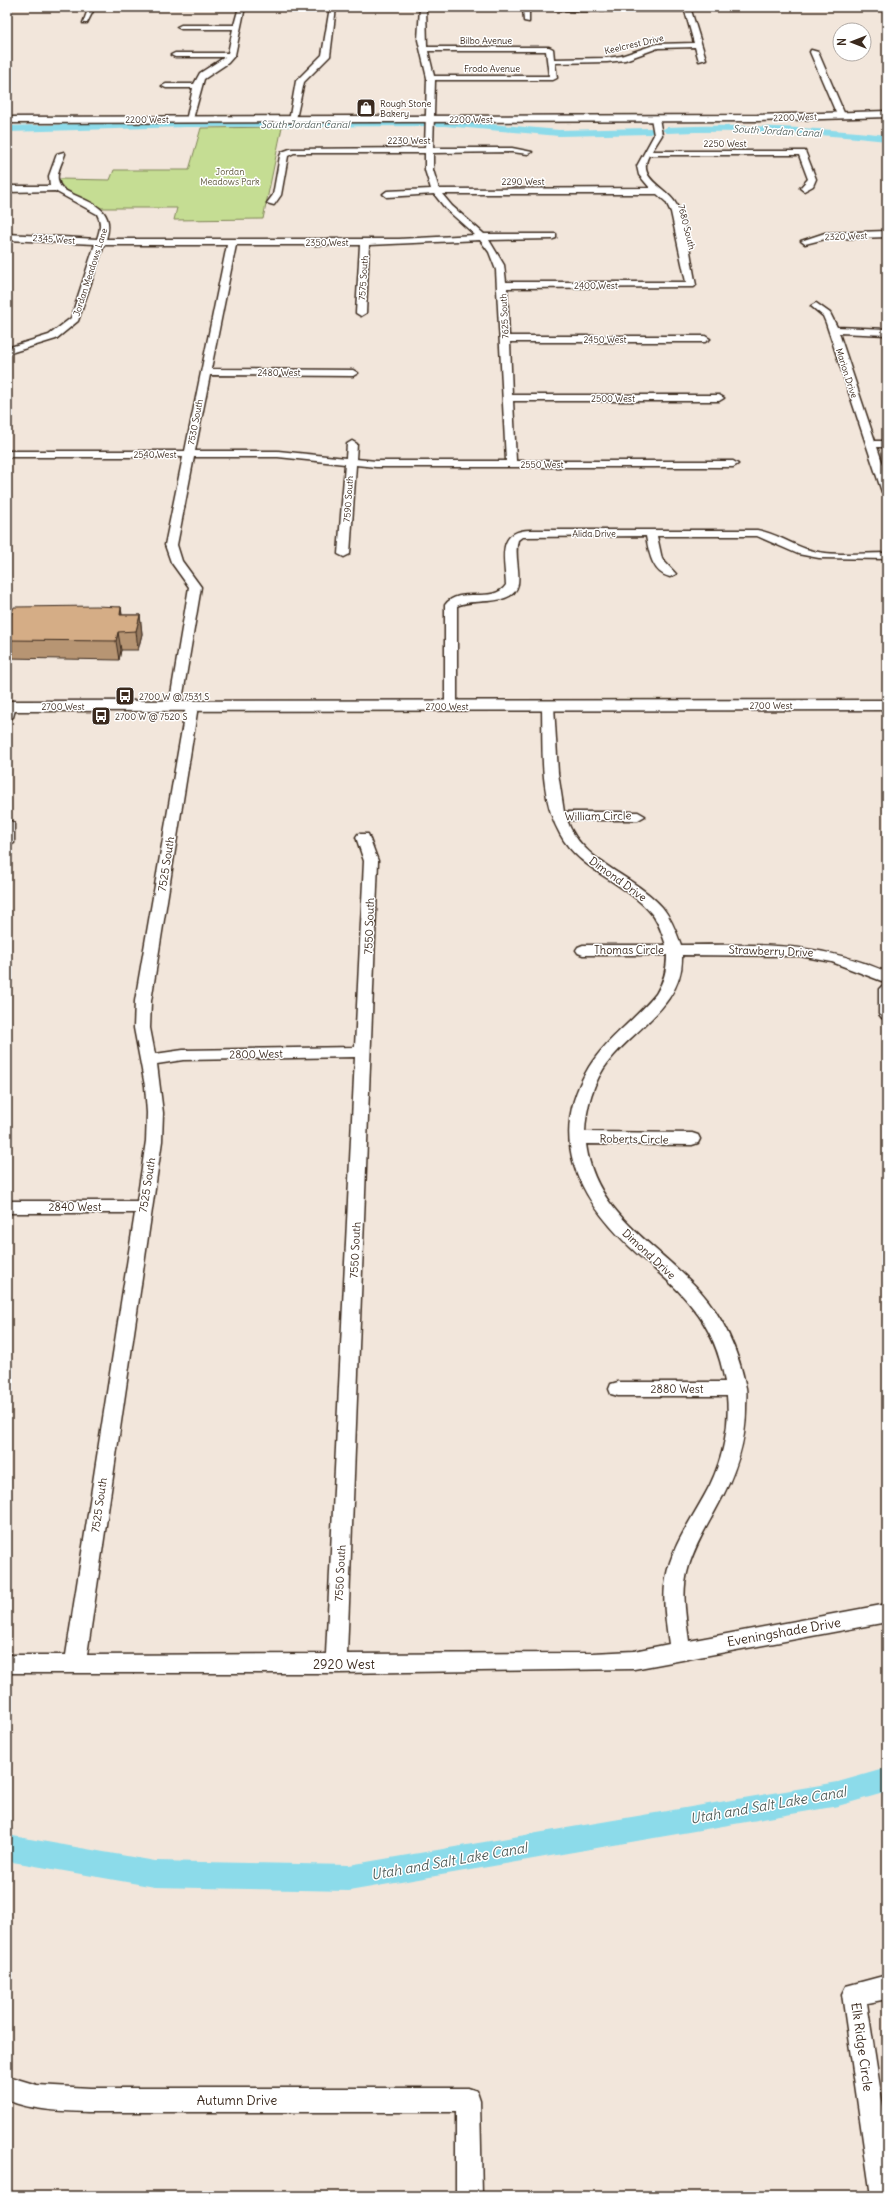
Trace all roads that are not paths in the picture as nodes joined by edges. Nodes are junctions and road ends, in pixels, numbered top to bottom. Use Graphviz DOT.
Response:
graph roads {
  1 [pos="92,7"];
  2 [pos="242,7"];
  3 [pos="333,7"];
  4 [pos="423,7"];
  5 [pos="526,7"];
  6 [pos="546,7"];
  7 [pos="687,8"];
  8 [pos="527,21"];
  9 [pos="85,22"];
  10 [pos="181,27"];
  11 [pos="238,27"];
  12 [pos="647,42"];
  13 [pos="698,45"];
  14 [pos="658,46"];
  15 [pos="424,49"];
  16 [pos="814,52"];
  17 [pos="175,56"];
  18 [pos="231,56"];
  19 [pos="702,59"];
  20 [pos="551,61"];
  21 [pos="431,78"];
  22 [pos="166,86"];
  23 [pos="198,86"];
  24 [pos="887,114"];
  25 [pos="840,115"];
  26 [pos="655,118"];
  27 [pos="189,119"];
  28 [pos="292,119"];
  29 [pos="7,120"];
  30 [pos="430,122"];
  31 [pos="430,150"];
  32 [pos="528,152"];
  33 [pos="648,153"];
  34 [pos="61,154"];
  35 [pos="56,188"];
  36 [pos="804,188"];
  37 [pos="7,189"];
  38 [pos="659,191"];
  39 [pos="436,193"];
  40 [pos="387,194"];
  41 [pos="271,203"];
  42 [pos="887,234"];
  43 [pos="553,236"];
  44 [pos="7,237"];
  45 [pos="482,237"];
  46 [pos="805,241"];
  47 [pos="101,242"];
  48 [pos="232,242"];
  49 [pos="365,242"];
  50 [pos="691,285"];
  51 [pos="502,286"];
  52 [pos="816,306"];
  53 [pos="361,313"];
  54 [pos="833,330"];
  55 [pos="887,332"];
  56 [pos="505,339"];
  57 [pos="705,339"];
  58 [pos="7,350"];
  59 [pos="205,372"];
  60 [pos="353,372"];
  61 [pos="508,398"];
  62 [pos="719,398"];
  63 [pos="352,444"];
  64 [pos="871,444"];
  65 [pos="887,444"];
  66 [pos="7,454"];
  67 [pos="189,454"];
  68 [pos="351,463"];
  69 [pos="511,464"];
  70 [pos="733,464"];
  71 [pos="887,492"];
  72 [pos="651,533"];
  73 [pos="344,554"];
  74 [pos="887,556"];
  75 [pos="670,574"];
  76 [pos="195,594"];
  77 [pos="887,705"];
  78 [pos="184,706"];
  79 [pos="451,706"];
  80 [pos="548,706"];
  81 [pos="8,710"];
  82 [pos="558,816"];
  83 [pos="638,816"];
  84 [pos="7,823"];
  85 [pos="363,837"];
  86 [pos="7,842"];
  87 [pos="583,950"];
  88 [pos="675,950"];
  89 [pos="887,978"];
  90 [pos="887,989"];
  91 [pos="887,1014"];
  92 [pos="364,1052"];
  93 [pos="148,1060"];
  94 [pos="577,1138"];
  95 [pos="692,1139"];
  96 [pos="7,1207"];
  97 [pos="143,1207"];
  98 [pos="618,1389"];
  99 [pos="737,1389"];
  100 [pos="887,1614"];
  101 [pos="680,1650"];
  102 [pos="7,1664"];
  103 [pos="75,1664"];
  104 [pos="336,1664"];
  105 [pos="887,1987"];
  106 [pos="7,2088"];
  107 [pos="469,2196"];
  108 [pos="884,2196"];
  1 -- 9 [label="street"];
  2 -- 11 [label="street"];
  3 -- 28 [label="street"];
  4 -- 15 [label="street"];
  5 -- 8 [label="street"];
  6 -- 7 [label="street"];
  7 -- 13 [label="street"];
  10 -- 11 [label="street"];
  11 -- 18 [label="street"];
  12 -- 14 [label="street"];
  13 -- 14 [label="street, Keelcrest Drive"];
  13 -- 19 [label="street"];
  14 -- 20 [label="street, Keelcrest Drive"];
  15 -- 20 [label="street, Bilbo Avenue"];
  15 -- 21 [label="street"];
  16 -- 25 [label="street"];
  17 -- 18 [label="street"];
  18 -- 23 [label="street"];
  20 -- 21 [label="street, Frodo Avenue"];
  21 -- 30 [label="street"];
  22 -- 23 [label="street"];
  23 -- 27 [label="street"];
  24 -- 25 [label="street, 2200 West"];
  25 -- 26 [label="street, 2200 West"];
  26 -- 30 [label="street, 2200 West"];
  26 -- 33 [label="street, 7680 South"];
  27 -- 28 [label="street, 2200 West"];
  27 -- 29 [label="street, 2200 West"];
  28 -- 30 [label="street, 2200 West"];
  30 -- 31 [label="street"];
  31 -- 32 [label="street, 2230 West"];
  31 -- 39 [label="street"];
  31 -- 41 [label="street, 2230 West"];
  33 -- 36 [label="street, 2250 West"];
  33 -- 38 [label="street, 7680 South"];
  34 -- 35 [label="street"];
  35 -- 37 [label="street"];
  35 -- 47 [label="street, Jordan Meadows Lane"];
  38 -- 39 [label="street, 2290 West"];
  38 -- 50 [label="street, 7680 South"];
  39 -- 40 [label="street, 2290 West"];
  39 -- 45 [label="street, 7625 South"];
  42 -- 46 [label="street, 2320 West"];
  43 -- 45 [label="street, 2350 West"];
  44 -- 47 [label="street, 2345 West"];
  45 -- 49 [label="street, 2350 West"];
  45 -- 51 [label="street, 7625 South"];
  47 -- 48 [label="street, 2350 West"];
  47 -- 58 [label="street, Jordan Meadows Lane"];
  48 -- 49 [label="street, 2350 West"];
  48 -- 59 [label="street, 7530 South"];
  49 -- 53 [label="street, 7575 South"];
  50 -- 51 [label="street, 2400 West"];
  51 -- 56 [label="street, 7625 South"];
  52 -- 54 [label="street, Marion Drive"];
  54 -- 55 [label="street"];
  54 -- 64 [label="street, Marion Drive"];
  56 -- 57 [label="street, 2450 West"];
  56 -- 61 [label="street, 7625 South"];
  59 -- 60 [label="street, 2480 West"];
  59 -- 67 [label="street, 7530 South"];
  61 -- 62 [label="street, 2500 West"];
  61 -- 69 [label="street, 7625 South"];
  63 -- 68 [label="street, 7590 South"];
  64 -- 65 [label="street"];
  64 -- 71 [label="street, Marion Drive"];
  66 -- 67 [label="street, 2540 West"];
  67 -- 68 [label="street, 2540 West"];
  67 -- 76 [label="street, 7530 South"];
  68 -- 69 [label="street, 2550 West"];
  68 -- 73 [label="street, 7590 South"];
  69 -- 70 [label="street, 2550 West"];
  72 -- 74 [label="street, Alida Drive"];
  72 -- 75 [label="street"];
  72 -- 79 [label="street, Alida Drive"];
  76 -- 78 [label="street, 7525 South"];
  77 -- 80 [label="street, 2700 West"];
  78 -- 79 [label="street, 2700 West"];
  78 -- 81 [label="street, 2700 West"];
  78 -- 93 [label="street, 7525 South"];
  79 -- 80 [label="street, 2700 West"];
  80 -- 82 [label="street, Dimond Drive"];
  82 -- 83 [label="street, William Circle"];
  82 -- 88 [label="street, Dimond Drive"];
  84 -- 86 [label="street"];
  85 -- 92 [label="street, 7550 South"];
  87 -- 88 [label="street, Thomas Circle"];
  88 -- 89 [label="street, Strawberry Drive"];
  88 -- 94 [label="street, Dimond Drive"];
  90 -- 91 [label="street"];
  92 -- 93 [label="street, 2800 West"];
  92 -- 104 [label="street, 7550 South"];
  93 -- 97 [label="street, 7525 South"];
  94 -- 95 [label="street, Roberts Circle"];
  94 -- 99 [label="street, Dimond Drive"];
  96 -- 97 [label="street, 2840 West"];
  97 -- 103 [label="street, 7525 South"];
  98 -- 99 [label="street, 2880 West"];
  99 -- 101 [label="street, Dimond Drive"];
  100 -- 101 [label="street, Eveningshade Drive"];
  101 -- 104 [label="street, 2920 West"];
  102 -- 103 [label="street, 2920 West"];
  103 -- 104 [label="street, 2920 West"];
  105 -- 108 [label="street, Elk Ridge Circle"];
  106 -- 107 [label="street, Autumn Drive"];
}
